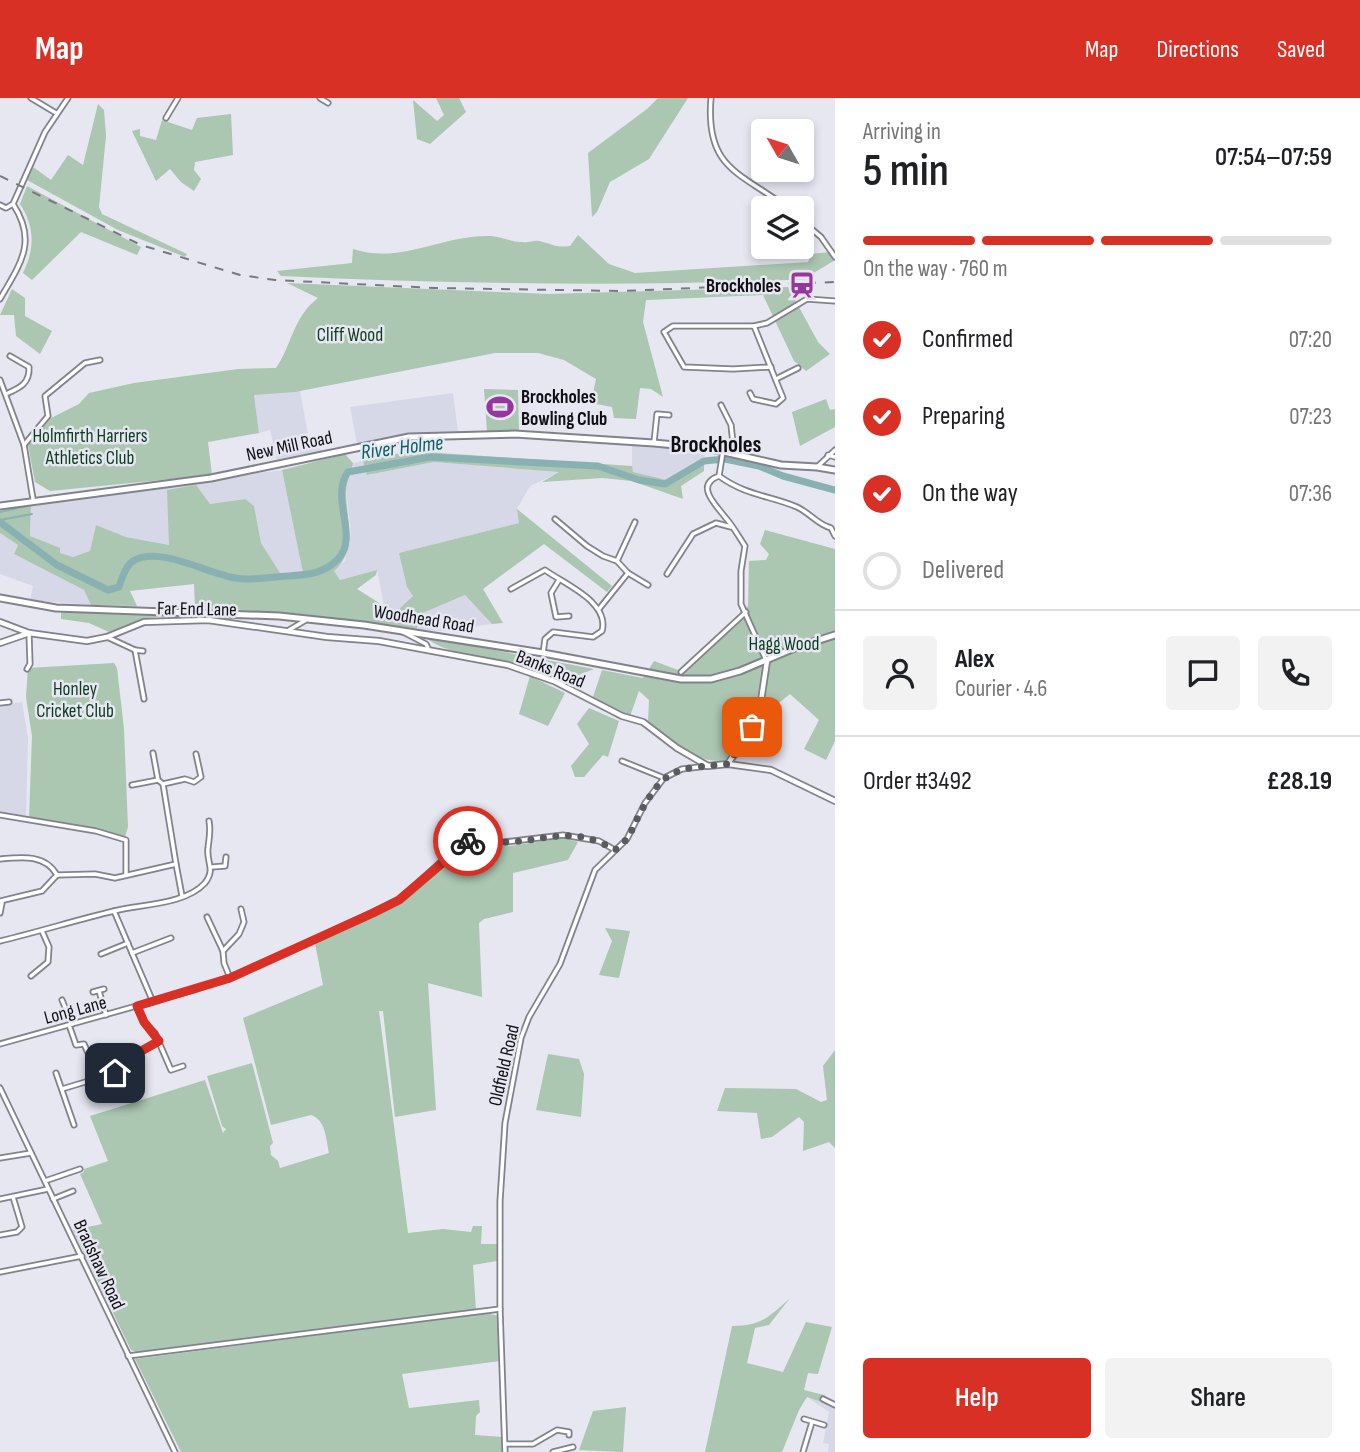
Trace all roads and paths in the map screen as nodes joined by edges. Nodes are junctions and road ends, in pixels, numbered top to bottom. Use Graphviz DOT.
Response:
graph roads {
  1 [pos="31,98"];
  2 [pos="68,98"];
  3 [pos="178,98"];
  4 [pos="320,98"];
  5 [pos="710,98"];
  6 [pos="328,103"];
  7 [pos="56,113"];
  8 [pos="166,118"];
  9 [pos="769,196"];
  10 [pos="13,204"];
  11 [pos="0,205"];
  12 [pos="814,231"];
  13 [pos="835,257"];
  14 [pos="0,299"];
  15 [pos="835,301"];
  16 [pos="754,326"];
  17 [pos="10,356"];
  18 [pos="100,360"];
  19 [pos="771,367"];
  20 [pos="798,368"];
  21 [pos="776,379"];
  22 [pos="0,380"];
  23 [pos="750,393"];
  24 [pos="6,394"];
  25 [pos="721,404"];
  26 [pos="669,415"];
  27 [pos="654,443"];
  28 [pos="24,445"];
  29 [pos="835,450"];
  30 [pos="734,452"];
  31 [pos="722,453"];
  32 [pos="828,455"];
  33 [pos="835,457"];
  34 [pos="817,467"];
  35 [pos="835,470"];
  36 [pos="719,476"];
  37 [pos="33,499"];
  38 [pos="0,506"];
  39 [pos="555,519"];
  40 [pos="635,522"];
  41 [pos="733,527"];
  42 [pos="835,536"];
  43 [pos="617,561"];
  44 [pos="628,573"];
  45 [pos="667,574"];
  46 [pos="559,580"];
  47 [pos="648,585"];
  48 [pos="511,589"];
  49 [pos="0,597"];
  50 [pos="599,609"];
  51 [pos="746,612"];
  52 [pos="569,616"];
  53 [pos="307,618"];
  54 [pos="0,622"];
  55 [pos="289,630"];
  56 [pos="401,631"];
  57 [pos="29,634"];
  58 [pos="835,635"];
  59 [pos="107,637"];
  60 [pos="368,640"];
  61 [pos="0,643"];
  62 [pos="428,649"];
  63 [pos="135,650"];
  64 [pos="143,651"];
  65 [pos="544,653"];
  66 [pos="23,660"];
  67 [pos="30,660"];
  68 [pos="767,662"];
  69 [pos="27,669"];
  70 [pos="681,672"];
  71 [pos="144,699"];
  72 [pos="9,702"];
  73 [pos="0,703"];
  74 [pos="153,753"];
  75 [pos="196,754"];
  76 [pos="622,761"];
  77 [pos="728,764"];
  78 [pos="708,766"];
  79 [pos="664,778"];
  80 [pos="160,782"];
  81 [pos="132,785"];
  82 [pos="835,801"];
  83 [pos="0,815"];
  84 [pos="209,821"];
  85 [pos="615,850"];
  86 [pos="226,857"];
  87 [pos="0,859"];
  88 [pos="176,864"];
  89 [pos="212,867"];
  90 [pos="57,875"];
  91 [pos="126,875"];
  92 [pos="182,896"];
  93 [pos="1,902"];
  94 [pos="241,909"];
  95 [pos="114,911"];
  96 [pos="0,913"];
  97 [pos="207,917"];
  98 [pos="43,931"];
  99 [pos="171,938"];
  100 [pos="0,941"];
  101 [pos="128,943"];
  102 [pos="223,951"];
  103 [pos="132,953"];
  104 [pos="101,954"];
  105 [pos="31,976"];
  106 [pos="230,978"];
  107 [pos="99,991"];
  108 [pos="62,1000"];
  109 [pos="153,1002"];
  110 [pos="137,1006"];
  111 [pos="106,1014"];
  112 [pos="70,1024"];
  113 [pos="159,1041"];
  114 [pos="0,1043"];
  115 [pos="88,1053"];
  116 [pos="183,1066"];
  117 [pos="126,1067"];
  118 [pos="56,1073"];
  119 [pos="97,1079"];
  120 [pos="134,1081"];
  121 [pos="0,1088"];
  122 [pos="98,1088"];
  123 [pos="62,1089"];
  124 [pos="2,1098"];
  125 [pos="74,1125"];
  126 [pos="31,1153"];
  127 [pos="0,1158"];
  128 [pos="80,1169"];
  129 [pos="45,1181"];
  130 [pos="48,1189"];
  131 [pos="73,1191"];
  132 [pos="13,1197"];
  133 [pos="0,1199"];
  134 [pos="53,1199"];
  135 [pos="0,1235"];
  136 [pos="82,1256"];
  137 [pos="0,1272"];
  138 [pos="500,1309"];
  139 [pos="128,1356"];
  140 [pos="823,1399"];
  141 [pos="835,1405"];
  142 [pos="804,1419"];
  143 [pos="812,1422"];
  144 [pos="824,1425"];
  145 [pos="569,1435"];
  146 [pos="506,1444"];
  147 [pos="573,1447"];
  148 [pos="175,1452"];
  149 [pos="505,1452"];
  150 [pos="553,1452"];
  151 [pos="803,1452"];
  1 -- 7 [label="street"];
  2 -- 7 [label="street"];
  3 -- 8 [label="street"];
  4 -- 6 [label="street"];
  5 -- 9 [label="street"];
  7 -- 10 [label="street"];
  10 -- 11 [label="street"];
  10 -- 14 [label="street"];
  12 -- 13 [label="street"];
  15 -- 16 [label="street"];
  16 -- 19 [label="street"];
  16 -- 19 [label="street"];
  17 -- 24 [label="street"];
  18 -- 28 [label="street"];
  19 -- 21 [label="street"];
  20 -- 21 [label="street"];
  21 -- 23 [label="street"];
  22 -- 24 [label="street"];
  24 -- 28 [label="street"];
  25 -- 30 [label="street"];
  26 -- 27 [label="street"];
  27 -- 31 [label="main road, New Mill Road"];
  27 -- 37 [label="main road, New Mill Road"];
  28 -- 37 [label="street"];
  29 -- 32 [label="street"];
  30 -- 31 [label="main road, New Mill Road"];
  30 -- 34 [label="main road, New Mill Road"];
  31 -- 36 [label="street"];
  32 -- 33 [label="street"];
  32 -- 34 [label="street"];
  34 -- 35 [label="main road, New Mill Road"];
  36 -- 41 [label="street"];
  36 -- 42 [label="street"];
  37 -- 38 [label="main road, New Mill Road"];
  39 -- 43 [label="street"];
  40 -- 43 [label="street"];
  41 -- 45 [label="street"];
  41 -- 51 [label="street"];
  43 -- 44 [label="street"];
  44 -- 47 [label="street"];
  44 -- 50 [label="street"];
  46 -- 48 [label="street"];
  46 -- 50 [label="street"];
  46 -- 52 [label="street"];
  49 -- 53 [label="main road, Woodhead Road"];
  50 -- 65 [label="street"];
  51 -- 68 [label="street"];
  51 -- 70 [label="street"];
  53 -- 55 [label="street"];
  53 -- 56 [label="main road, Woodhead Road"];
  54 -- 57 [label="street"];
  55 -- 59 [label="street, Far End Lane"];
  55 -- 60 [label="street, Far End Lane"];
  56 -- 62 [label="street"];
  56 -- 65 [label="main road, Woodhead Road"];
  57 -- 59 [label="street, Far End Lane"];
  57 -- 61 [label="street"];
  57 -- 67 [label="street"];
  58 -- 68 [label="main road, Woodhead Road"];
  59 -- 63 [label="street"];
  60 -- 62 [label="street, Banks Road"];
  62 -- 78 [label="street, Banks Road"];
  63 -- 64 [label="street"];
  63 -- 71 [label="street"];
  65 -- 68 [label="main road, Woodhead Road"];
  66 -- 67 [label="street"];
  67 -- 69 [label="street"];
  68 -- 77 [label="street"];
  72 -- 73 [label="street"];
  74 -- 80 [label="street"];
  75 -- 80 [label="street"];
  76 -- 79 [label="street"];
  77 -- 78 [label="street"];
  77 -- 82 [label="street"];
  78 -- 79 [label="street"];
  79 -- 85 [label="street, Oldfield Road"];
  80 -- 81 [label="street"];
  80 -- 88 [label="street"];
  83 -- 91 [label="street"];
  84 -- 89 [label="street"];
  85 -- 106 [label="street, Long Lane"];
  85 -- 138 [label="street, Oldfield Road"];
  86 -- 89 [label="street"];
  87 -- 90 [label="street"];
  88 -- 91 [label="street"];
  88 -- 92 [label="street"];
  89 -- 92 [label="street"];
  90 -- 91 [label="street"];
  90 -- 93 [label="street"];
  92 -- 95 [label="street"];
  93 -- 96 [label="street"];
  94 -- 102 [label="street"];
  95 -- 98 [label="street"];
  95 -- 101 [label="street"];
  97 -- 102 [label="street"];
  98 -- 100 [label="street"];
  98 -- 105 [label="street"];
  99 -- 103 [label="street"];
  101 -- 103 [label="street"];
  101 -- 104 [label="street"];
  102 -- 106 [label="street"];
  103 -- 109 [label="street"];
  106 -- 109 [label="street, Long Lane"];
  107 -- 111 [label="street"];
  108 -- 112 [label="street"];
  109 -- 110 [label="street, Long Lane"];
  110 -- 111 [label="street, Long Lane"];
  110 -- 113 [label="street"];
  111 -- 112 [label="street, Long Lane"];
  112 -- 114 [label="street, Long Lane"];
  112 -- 115 [label="street"];
  113 -- 116 [label="street"];
  113 -- 117 [label="street"];
  117 -- 119 [label="street"];
  117 -- 120 [label="street"];
  118 -- 123 [label="street"];
  119 -- 122 [label="street"];
  119 -- 123 [label="street"];
  121 -- 124 [label="street, Bradshaw Road"];
  123 -- 125 [label="street"];
  124 -- 126 [label="street, Bradshaw Road"];
  126 -- 127 [label="street"];
  126 -- 129 [label="street, Bradshaw Road"];
  128 -- 129 [label="street"];
  129 -- 130 [label="street, Bradshaw Road"];
  130 -- 132 [label="street"];
  130 -- 134 [label="street, Bradshaw Road"];
  131 -- 134 [label="street"];
  132 -- 133 [label="street"];
  132 -- 135 [label="street"];
  134 -- 136 [label="street, Bradshaw Road"];
  136 -- 137 [label="street"];
  136 -- 139 [label="street, Bradshaw Road"];
  138 -- 139 [label="street"];
  138 -- 146 [label="street, Oldfield Road"];
  139 -- 148 [label="street, Bradshaw Road"];
  140 -- 141 [label="street"];
  142 -- 143 [label="street"];
  143 -- 144 [label="street"];
  143 -- 151 [label="street"];
  145 -- 146 [label="street"];
  146 -- 149 [label="street, Oldfield Road"];
  147 -- 150 [label="street"];
}
